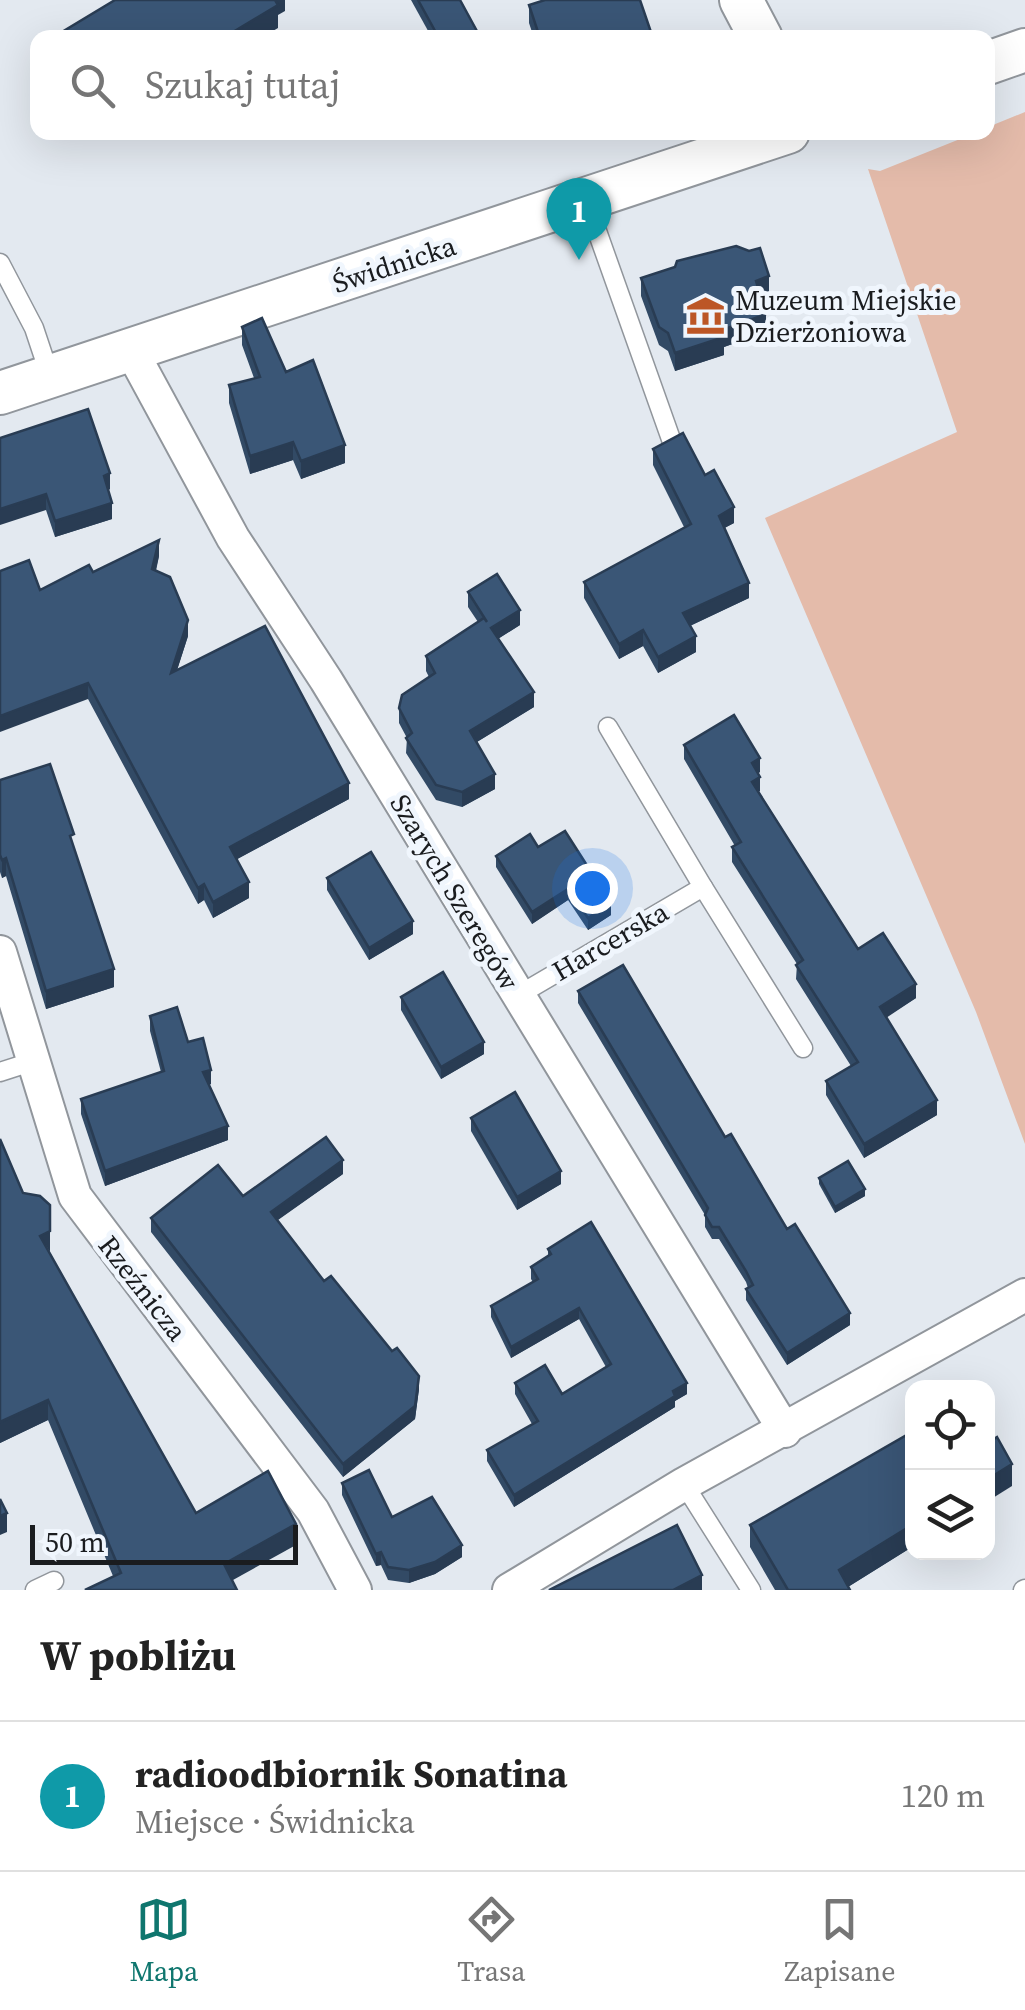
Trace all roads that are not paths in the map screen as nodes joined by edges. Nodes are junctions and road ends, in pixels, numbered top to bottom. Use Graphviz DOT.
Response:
graph roads {
  1 [pos="741,0"];
  2 [pos="757,30"];
  3 [pos="1025,50"];
  4 [pos="995,61"];
  5 [pos="764,140"];
  6 [pos="586,200"];
  7 [pos="0,263"];
  8 [pos="131,350"];
  9 [pos="50,377"];
  10 [pos="0,393"];
  11 [pos="672,442"];
  12 [pos="608,728"];
  13 [pos="703,887"];
  14 [pos="0,952"];
  15 [pos="5,987"];
  16 [pos="517,996"];
  17 [pos="802,1048"];
  18 [pos="15,1067"];
  19 [pos="1025,1295"];
  20 [pos="784,1431"];
  21 [pos="684,1484"];
  22 [pos="54,1582"];
  23 [pos="35,1590"];
  24 [pos="355,1590"];
  25 [pos="509,1590"];
  26 [pos="751,1590"];
  1 -- 2 [label="street"];
  3 -- 4 [label="street"];
  5 -- 6 [label="street, Świdnicka"];
  6 -- 8 [label="street, Świdnicka"];
  6 -- 11 [label="lane"];
  7 -- 9 [label="lane"];
  8 -- 9 [label="street, Świdnicka"];
  8 -- 16 [label="street, Szarych Szeregów"];
  9 -- 10 [label="street, Świdnicka"];
  12 -- 13 [label="lane"];
  13 -- 16 [label="lane, Harcerska"];
  13 -- 17 [label="lane"];
  14 -- 15 [label="street, Rzeźnicza"];
  15 -- 18 [label="street, Rzeźnicza"];
  16 -- 20 [label="street, Szarych Szeregów"];
  18 -- 24 [label="street, Rzeźnicza"];
  19 -- 20 [label="street"];
  20 -- 21 [label="street"];
  21 -- 25 [label="street"];
  21 -- 26 [label="lane"];
  22 -- 23 [label="lane"];
}
